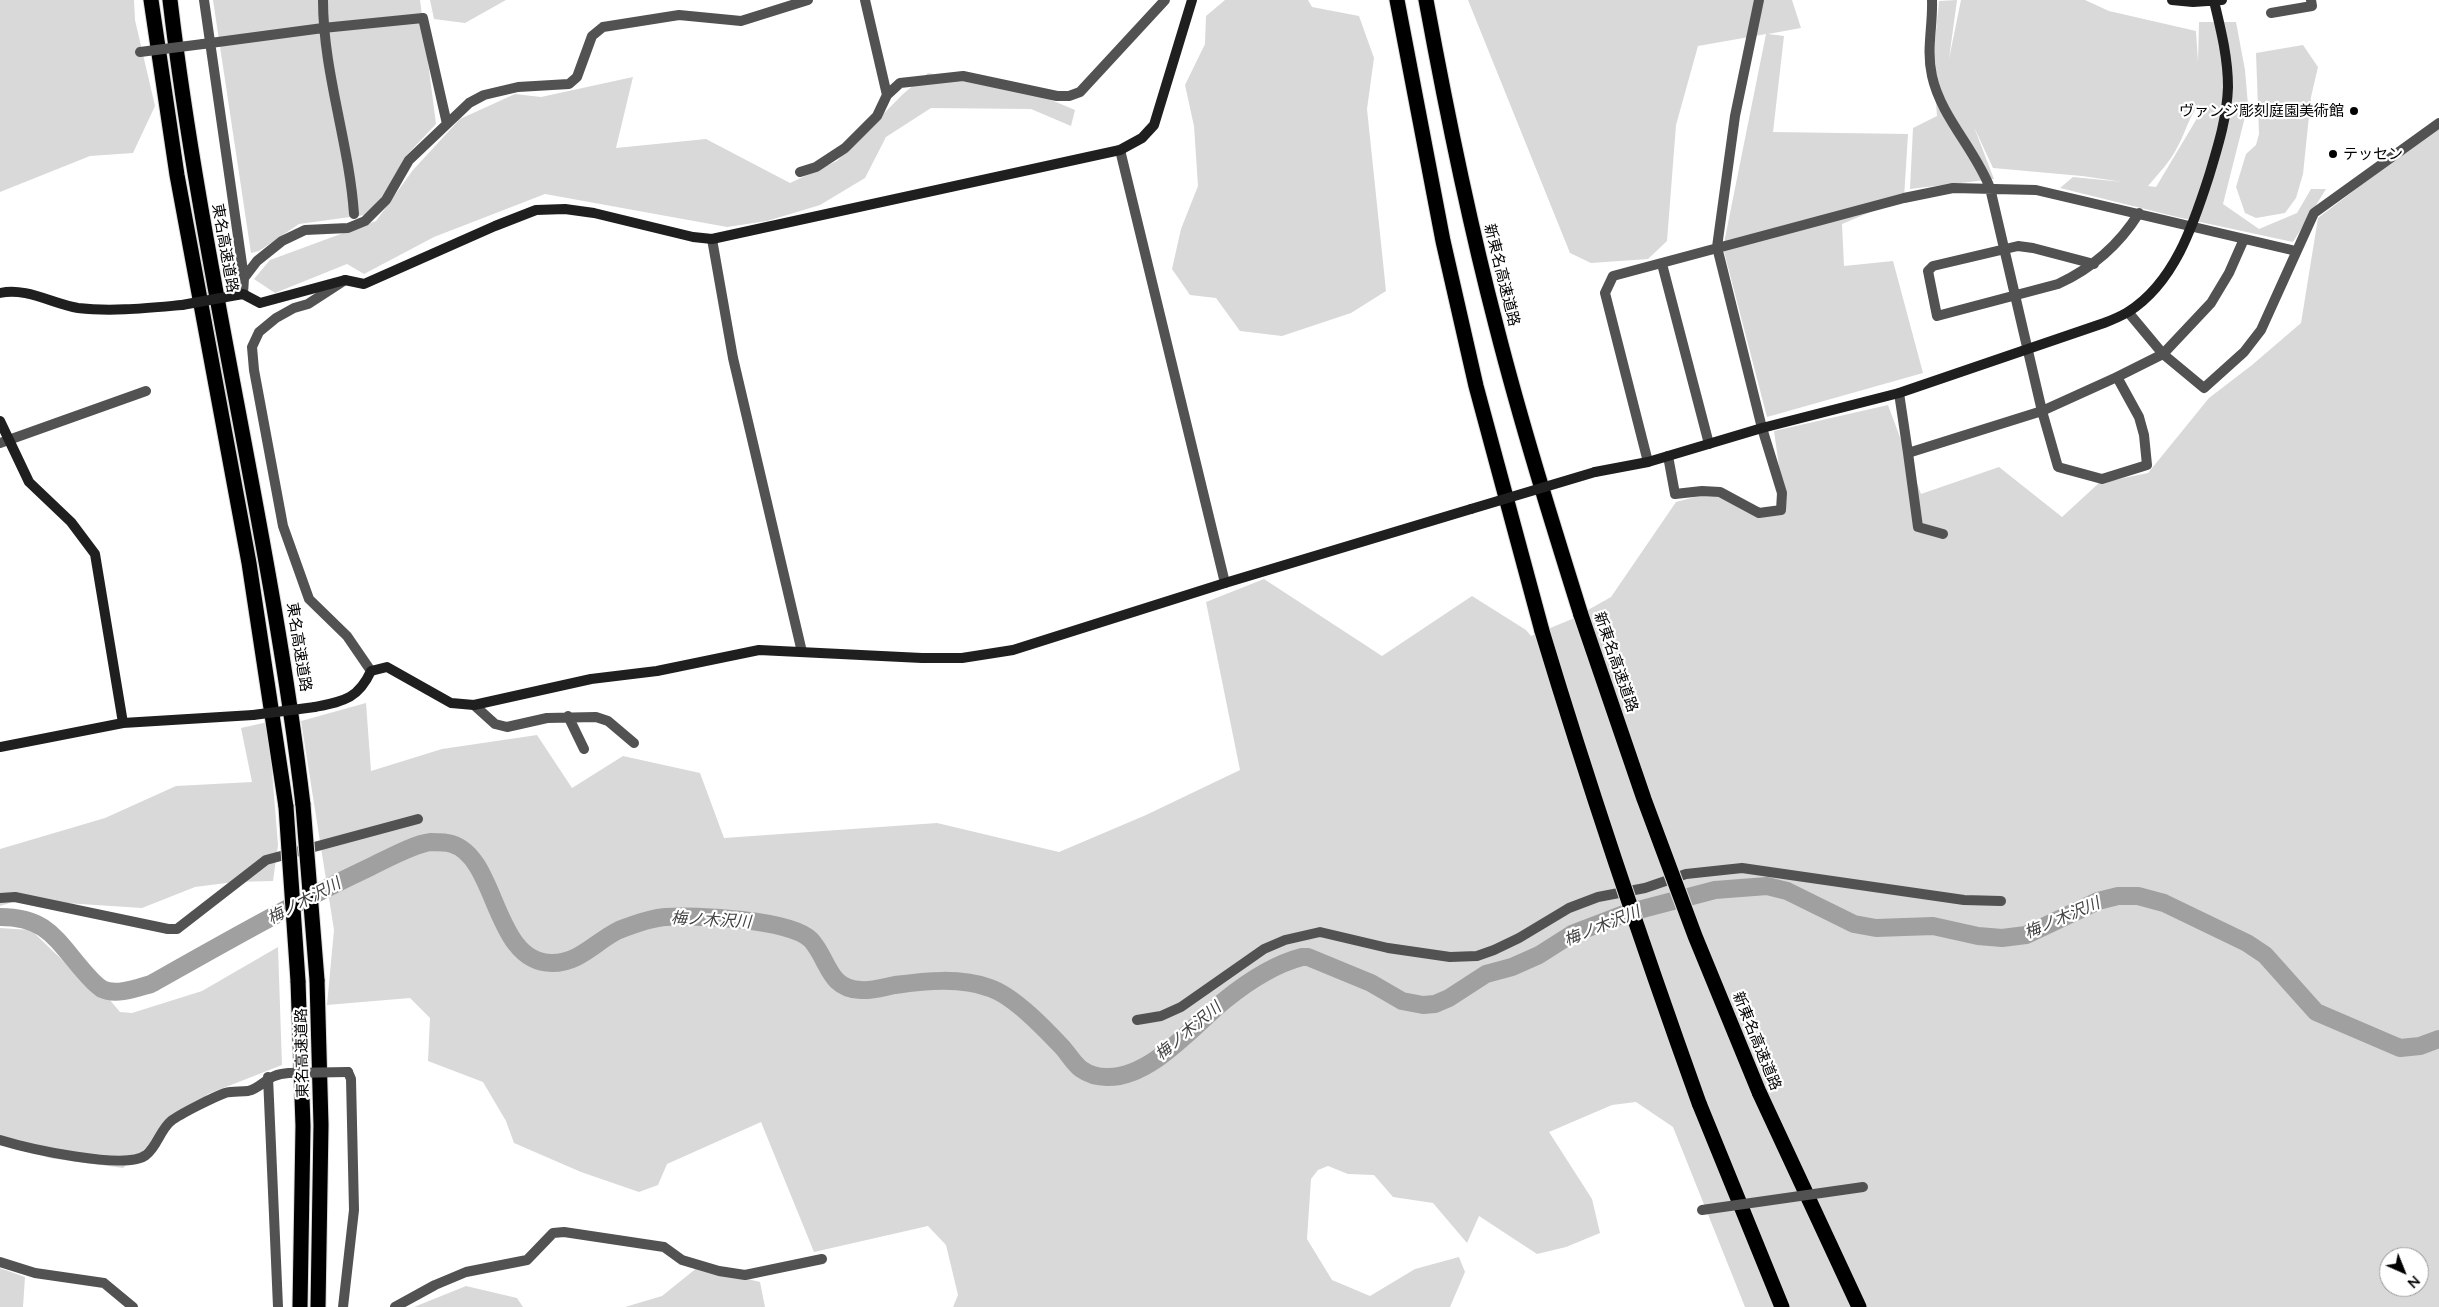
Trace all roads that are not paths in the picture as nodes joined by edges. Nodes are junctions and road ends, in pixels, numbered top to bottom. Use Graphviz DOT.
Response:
graph roads {
  1 [pos="151,0"];
  2 [pos="170,0"];
  3 [pos="204,0"];
  4 [pos="323,0"];
  5 [pos="808,0"];
  6 [pos="865,0"];
  7 [pos="1165,0"];
  8 [pos="1192,0"];
  9 [pos="1397,0"];
  10 [pos="1426,0"];
  11 [pos="1759,0"];
  12 [pos="1932,0"];
  13 [pos="2172,0"];
  14 [pos="2311,0"];
  15 [pos="2218,1"];
  16 [pos="2271,13"];
  17 [pos="323,28"];
  18 [pos="207,43"];
  19 [pos="140,52"];
  20 [pos="887,95"];
  21 [pos="2439,123"];
  22 [pos="447,124"];
  23 [pos="1120,150"];
  24 [pos="800,172"];
  25 [pos="1990,188"];
  26 [pos="2139,213"];
  27 [pos="354,214"];
  28 [pos="2191,227"];
  29 [pos="712,239"];
  30 [pos="2244,239"];
  31 [pos="1717,247"];
  32 [pos="2002,249"];
  33 [pos="2296,251"];
  34 [pos="1662,264"];
  35 [pos="2094,264"];
  36 [pos="244,278"];
  37 [pos="344,280"];
  38 [pos="0,293"];
  39 [pos="240,294"];
  40 [pos="2014,295"];
  41 [pos="2128,312"];
  42 [pos="2027,348"];
  43 [pos="2163,354"];
  44 [pos="2118,377"];
  45 [pos="146,391"];
  46 [pos="1899,393"];
  47 [pos="2042,411"];
  48 [pos="0,421"];
  49 [pos="1762,428"];
  50 [pos="4,442"];
  51 [pos="1709,444"];
  52 [pos="1908,453"];
  53 [pos="1668,456"];
  54 [pos="1648,462"];
  55 [pos="1942,534"];
  56 [pos="1225,582"];
  57 [pos="802,652"];
  58 [pos="371,671"];
  59 [pos="474,705"];
  60 [pos="568,716"];
  61 [pos="123,724"];
  62 [pos="634,743"];
  63 [pos="0,747"];
  64 [pos="584,749"];
  65 [pos="418,819"];
  66 [pos="0,898"];
  67 [pos="2001,901"];
  68 [pos="1137,1020"];
  69 [pos="268,1077"];
  70 [pos="0,1140"];
  71 [pos="1863,1187"];
  72 [pos="1702,1210"];
  73 [pos="822,1259"];
  74 [pos="0,1262"];
  75 [pos="133,1307"];
  76 [pos="278,1307"];
  77 [pos="300,1307"];
  78 [pos="318,1307"];
  79 [pos="343,1307"];
  80 [pos="395,1307"];
  81 [pos="1782,1307"];
  82 [pos="1859,1307"];
  1 -- 77 [label="highway, 東名高速道路, bridge"];
  2 -- 78 [label="highway, 東名高速道路, bridge"];
  3 -- 18 [label="street"];
  4 -- 17 [label="street"];
  5 -- 22 [label="street"];
  6 -- 20 [label="street"];
  7 -- 20 [label="street"];
  8 -- 23 [label="street"];
  9 -- 81 [label="highway, bridge"];
  10 -- 82 [label="highway, 新東名高速道路, bridge"];
  11 -- 31 [label="street"];
  12 -- 25 [label="street"];
  13 -- 15 [label="street"];
  14 -- 16 [label="street"];
  15 -- 28 [label="street"];
  17 -- 18 [label="street"];
  17 -- 22 [label="street"];
  17 -- 27 [label="street"];
  18 -- 19 [label="street, bridge"];
  18 -- 36 [label="street"];
  20 -- 24 [label="street"];
  21 -- 33 [label="street"];
  22 -- 36 [label="street"];
  23 -- 29 [label="street"];
  23 -- 56 [label="street"];
  25 -- 26 [label="street"];
  25 -- 31 [label="street"];
  25 -- 32 [label="street"];
  26 -- 28 [label="street"];
  26 -- 35 [label="street"];
  28 -- 30 [label="street"];
  28 -- 41 [label="street"];
  29 -- 37 [label="street"];
  29 -- 57 [label="street"];
  30 -- 33 [label="street"];
  30 -- 43 [label="street"];
  31 -- 34 [label="street"];
  31 -- 49 [label="street"];
  32 -- 35 [label="street"];
  32 -- 40 [label="street"];
  32 -- 40 [label="street"];
  33 -- 43 [label="street"];
  34 -- 51 [label="street"];
  34 -- 54 [label="street"];
  35 -- 40 [label="street"];
  36 -- 39 [label="street"];
  37 -- 39 [label="street"];
  37 -- 58 [label="street"];
  38 -- 39 [label="street, bridge"];
  40 -- 42 [label="street"];
  41 -- 42 [label="street"];
  41 -- 43 [label="street"];
  42 -- 46 [label="street"];
  42 -- 47 [label="street"];
  43 -- 44 [label="street"];
  44 -- 47 [label="street"];
  44 -- 47 [label="street"];
  45 -- 50 [label="street"];
  46 -- 49 [label="street"];
  46 -- 52 [label="street"];
  47 -- 52 [label="street"];
  48 -- 50 [label="street"];
  49 -- 51 [label="street"];
  49 -- 53 [label="street"];
  50 -- 61 [label="street"];
  51 -- 53 [label="street"];
  52 -- 55 [label="street"];
  53 -- 54 [label="street"];
  54 -- 56 [label="street, bridge"];
  56 -- 57 [label="street"];
  57 -- 59 [label="street"];
  58 -- 59 [label="street"];
  58 -- 61 [label="street, bridge"];
  59 -- 60 [label="street"];
  60 -- 62 [label="street"];
  60 -- 64 [label="street"];
  61 -- 63 [label="street"];
  65 -- 66 [label="street"];
  67 -- 68 [label="street"];
  69 -- 70 [label="street"];
  69 -- 76 [label="street"];
  69 -- 79 [label="street, bridge"];
  71 -- 72 [label="street, bridge"];
  73 -- 80 [label="street"];
  74 -- 75 [label="street"];
}
